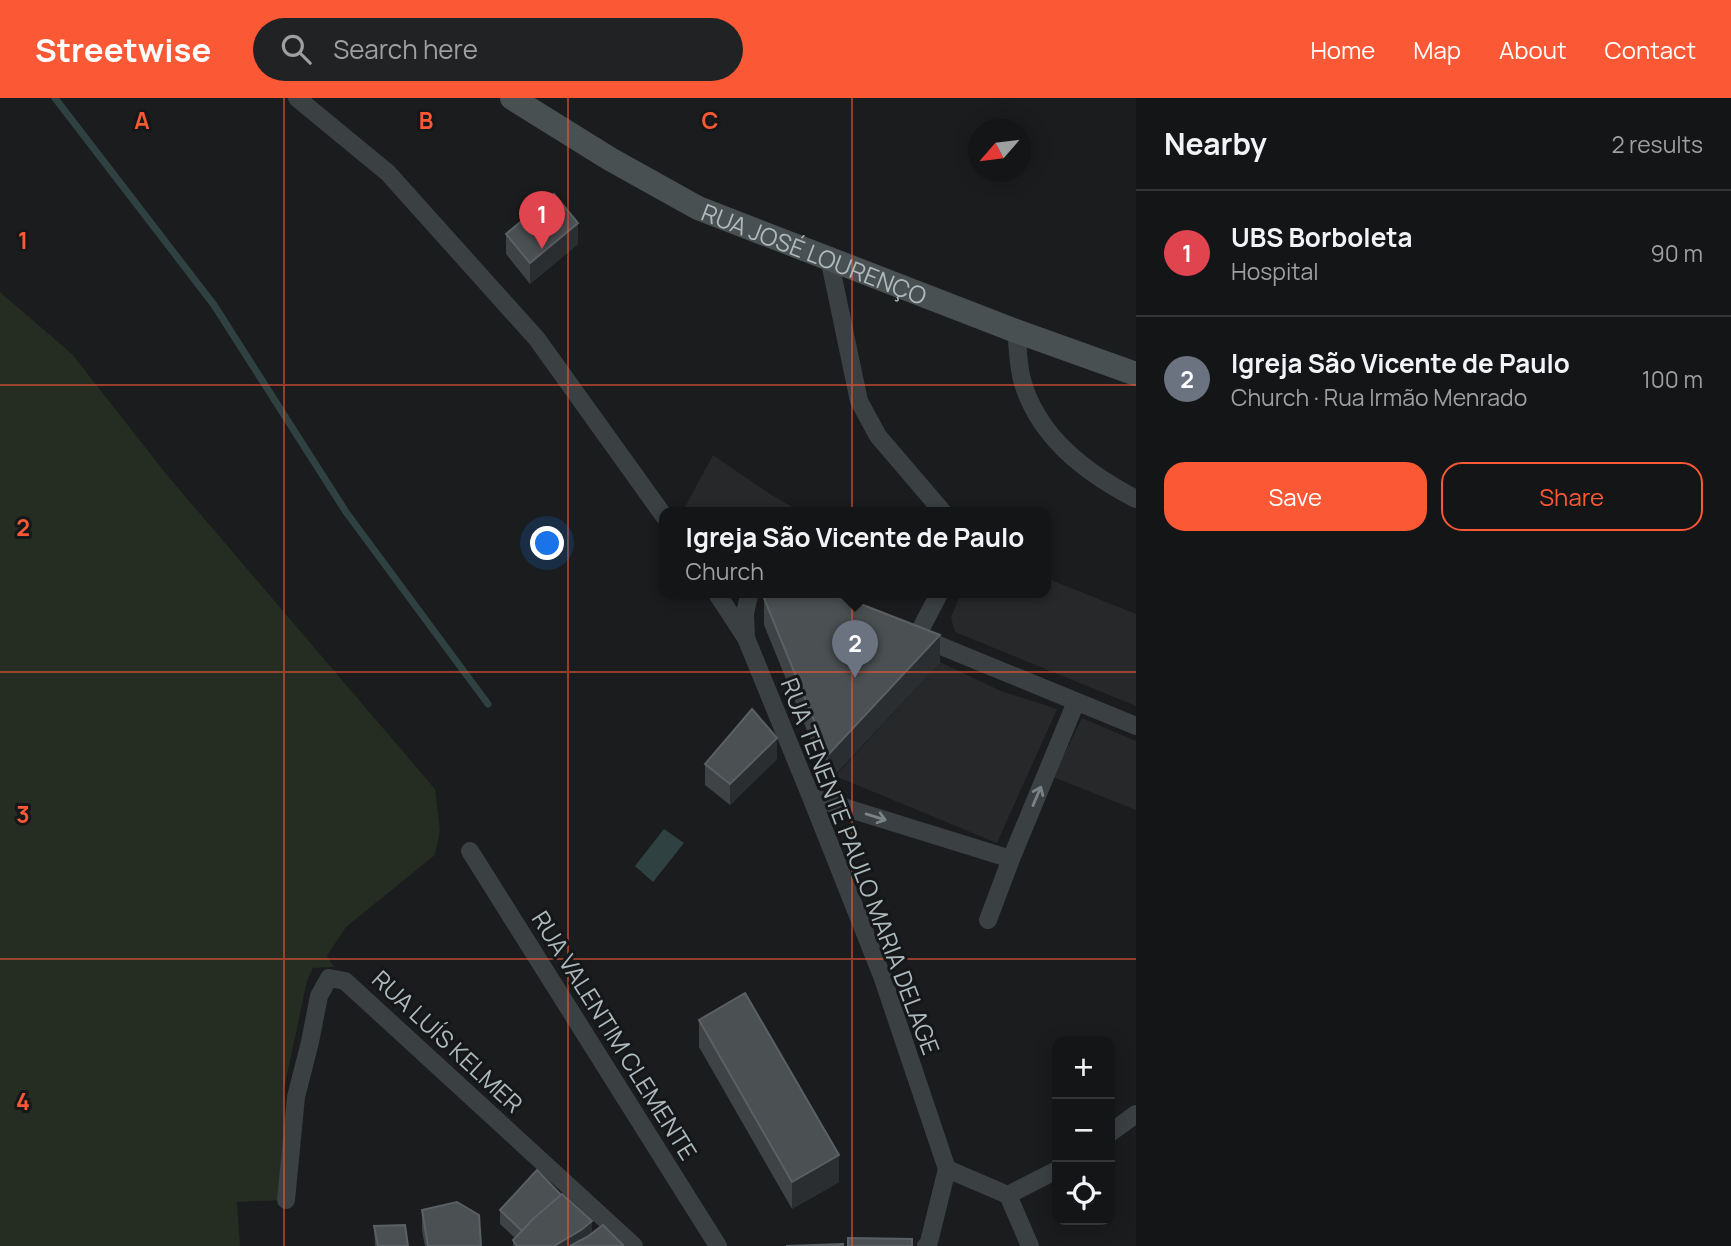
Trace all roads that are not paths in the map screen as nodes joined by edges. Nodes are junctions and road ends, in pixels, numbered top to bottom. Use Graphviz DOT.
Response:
graph roads {
  1 [pos="296,98"];
  2 [pos="512,98"];
  3 [pos="829,258"];
  4 [pos="1016,331"];
  5 [pos="1136,374"];
  6 [pos="1136,499"];
  7 [pos="939,507"];
  8 [pos="659,509"];
  9 [pos="721,598"];
  10 [pos="749,598"];
  11 [pos="936,598"];
  12 [pos="746,638"];
  13 [pos="1076,702"];
  14 [pos="1136,726"];
  15 [pos="811,797"];
  16 [pos="470,851"];
  17 [pos="1011,859"];
  18 [pos="988,920"];
  19 [pos="1136,1114"];
  20 [pos="1115,1129"];
  21 [pos="947,1169"];
  22 [pos="1052,1173"];
  23 [pos="1008,1195"];
  24 [pos="286,1200"];
  25 [pos="634,1246"];
  26 [pos="718,1246"];
  27 [pos="927,1246"];
  28 [pos="1030,1246"];
  1 -- 8 [label="street"];
  2 -- 3 [label="street, RUA JOSÉ LOURENÇO"];
  3 -- 4 [label="street, RUA JOSÉ LOURENÇO"];
  3 -- 7 [label="street"];
  4 -- 5 [label="street, RUA JOSÉ LOURENÇO"];
  4 -- 6 [label="street"];
  9 -- 12 [label="street, RUA TENENTE PAULO MARIA DELAGE"];
  10 -- 12 [label="street"];
  11 -- 13 [label="street"];
  12 -- 15 [label="street, RUA TENENTE PAULO MARIA DELAGE"];
  13 -- 14 [label="street"];
  17 -- 13 [label="street, one-way"];
  15 -- 17 [label="street, one-way"];
  15 -- 21 [label="street, RUA TENENTE PAULO MARIA DELAGE"];
  16 -- 26 [label="street, RUA VALENTIM CLEMENTE"];
  17 -- 18 [label="street"];
  19 -- 20 [label="street"];
  21 -- 23 [label="street"];
  21 -- 27 [label="street"];
  22 -- 23 [label="street"];
  23 -- 28 [label="street"];
  24 -- 25 [label="street, RUA LUÍS KELMER"];
}
